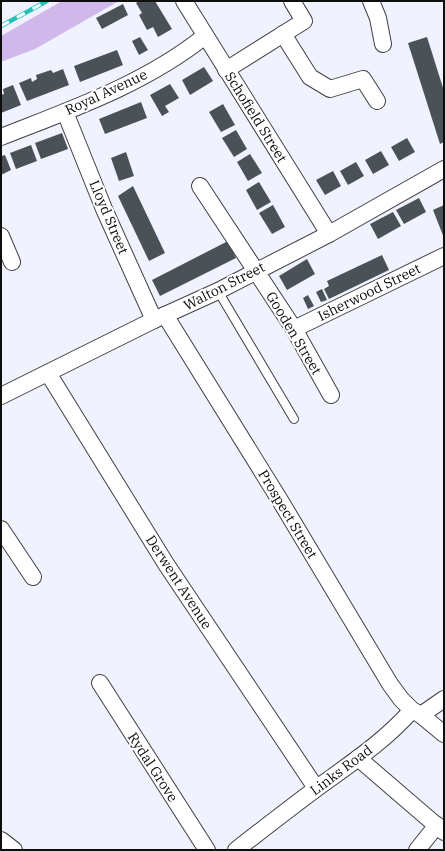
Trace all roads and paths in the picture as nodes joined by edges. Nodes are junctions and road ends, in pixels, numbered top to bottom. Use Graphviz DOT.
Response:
graph roads {
  1 [pos="184,1"];
  2 [pos="292,1"];
  3 [pos="371,1"];
  4 [pos="283,34"];
  5 [pos="205,36"];
  6 [pos="383,44"];
  7 [pos="226,70"];
  8 [pos="376,101"];
  9 [pos="65,112"];
  10 [pos="1,137"];
  11 [pos="444,169"];
  12 [pos="200,186"];
  13 [pos="329,234"];
  14 [pos="1,236"];
  15 [pos="444,256"];
  16 [pos="12,262"];
  17 [pos="256,270"];
  18 [pos="218,291"];
  19 [pos="160,318"];
  20 [pos="294,329"];
  21 [pos="48,373"];
  22 [pos="331,395"];
  23 [pos="1,396"];
  24 [pos="294,419"];
  25 [pos="1,529"];
  26 [pos="34,577"];
  27 [pos="100,683"];
  28 [pos="444,699"];
  29 [pos="416,713"];
  30 [pos="444,734"];
  31 [pos="358,758"];
  32 [pos="316,788"];
  33 [pos="440,829"];
  34 [pos="207,850"];
  35 [pos="236,850"];
  36 [pos="417,850"];
  1 -- 5 [label="street, Schofield Street"];
  2 -- 4 [label="street"];
  3 -- 6 [label="street"];
  4 -- 7 [label="street"];
  4 -- 8 [label="street"];
  5 -- 7 [label="street, Schofield Street"];
  5 -- 9 [label="street, Royal Avenue"];
  7 -- 13 [label="street, Schofield Street"];
  9 -- 10 [label="street, Royal Avenue"];
  9 -- 19 [label="street, Lloyd Street"];
  11 -- 13 [label="street, Walton Street"];
  12 -- 17 [label="street, Gooden Street"];
  13 -- 17 [label="street, Walton Street"];
  14 -- 16 [label="street"];
  15 -- 20 [label="street, Isherwood Street"];
  17 -- 18 [label="street, Walton Street"];
  17 -- 20 [label="street, Gooden Street"];
  18 -- 19 [label="street, Walton Street"];
  18 -- 24 [label="lane"];
  19 -- 21 [label="street, Walton Street"];
  19 -- 29 [label="street, Prospect Street"];
  20 -- 22 [label="street, Gooden Street"];
  21 -- 23 [label="street, Walton Street"];
  21 -- 32 [label="street, Derwent Avenue"];
  25 -- 26 [label="street"];
  27 -- 34 [label="street, Rydal Grove"];
  28 -- 29 [label="street, Links Road"];
  29 -- 30 [label="street, Prospect Street"];
  29 -- 31 [label="street, Links Road"];
  31 -- 32 [label="street, Links Road"];
  31 -- 33 [label="street"];
  32 -- 35 [label="street, Links Road"];
  33 -- 36 [label="street"];
}
